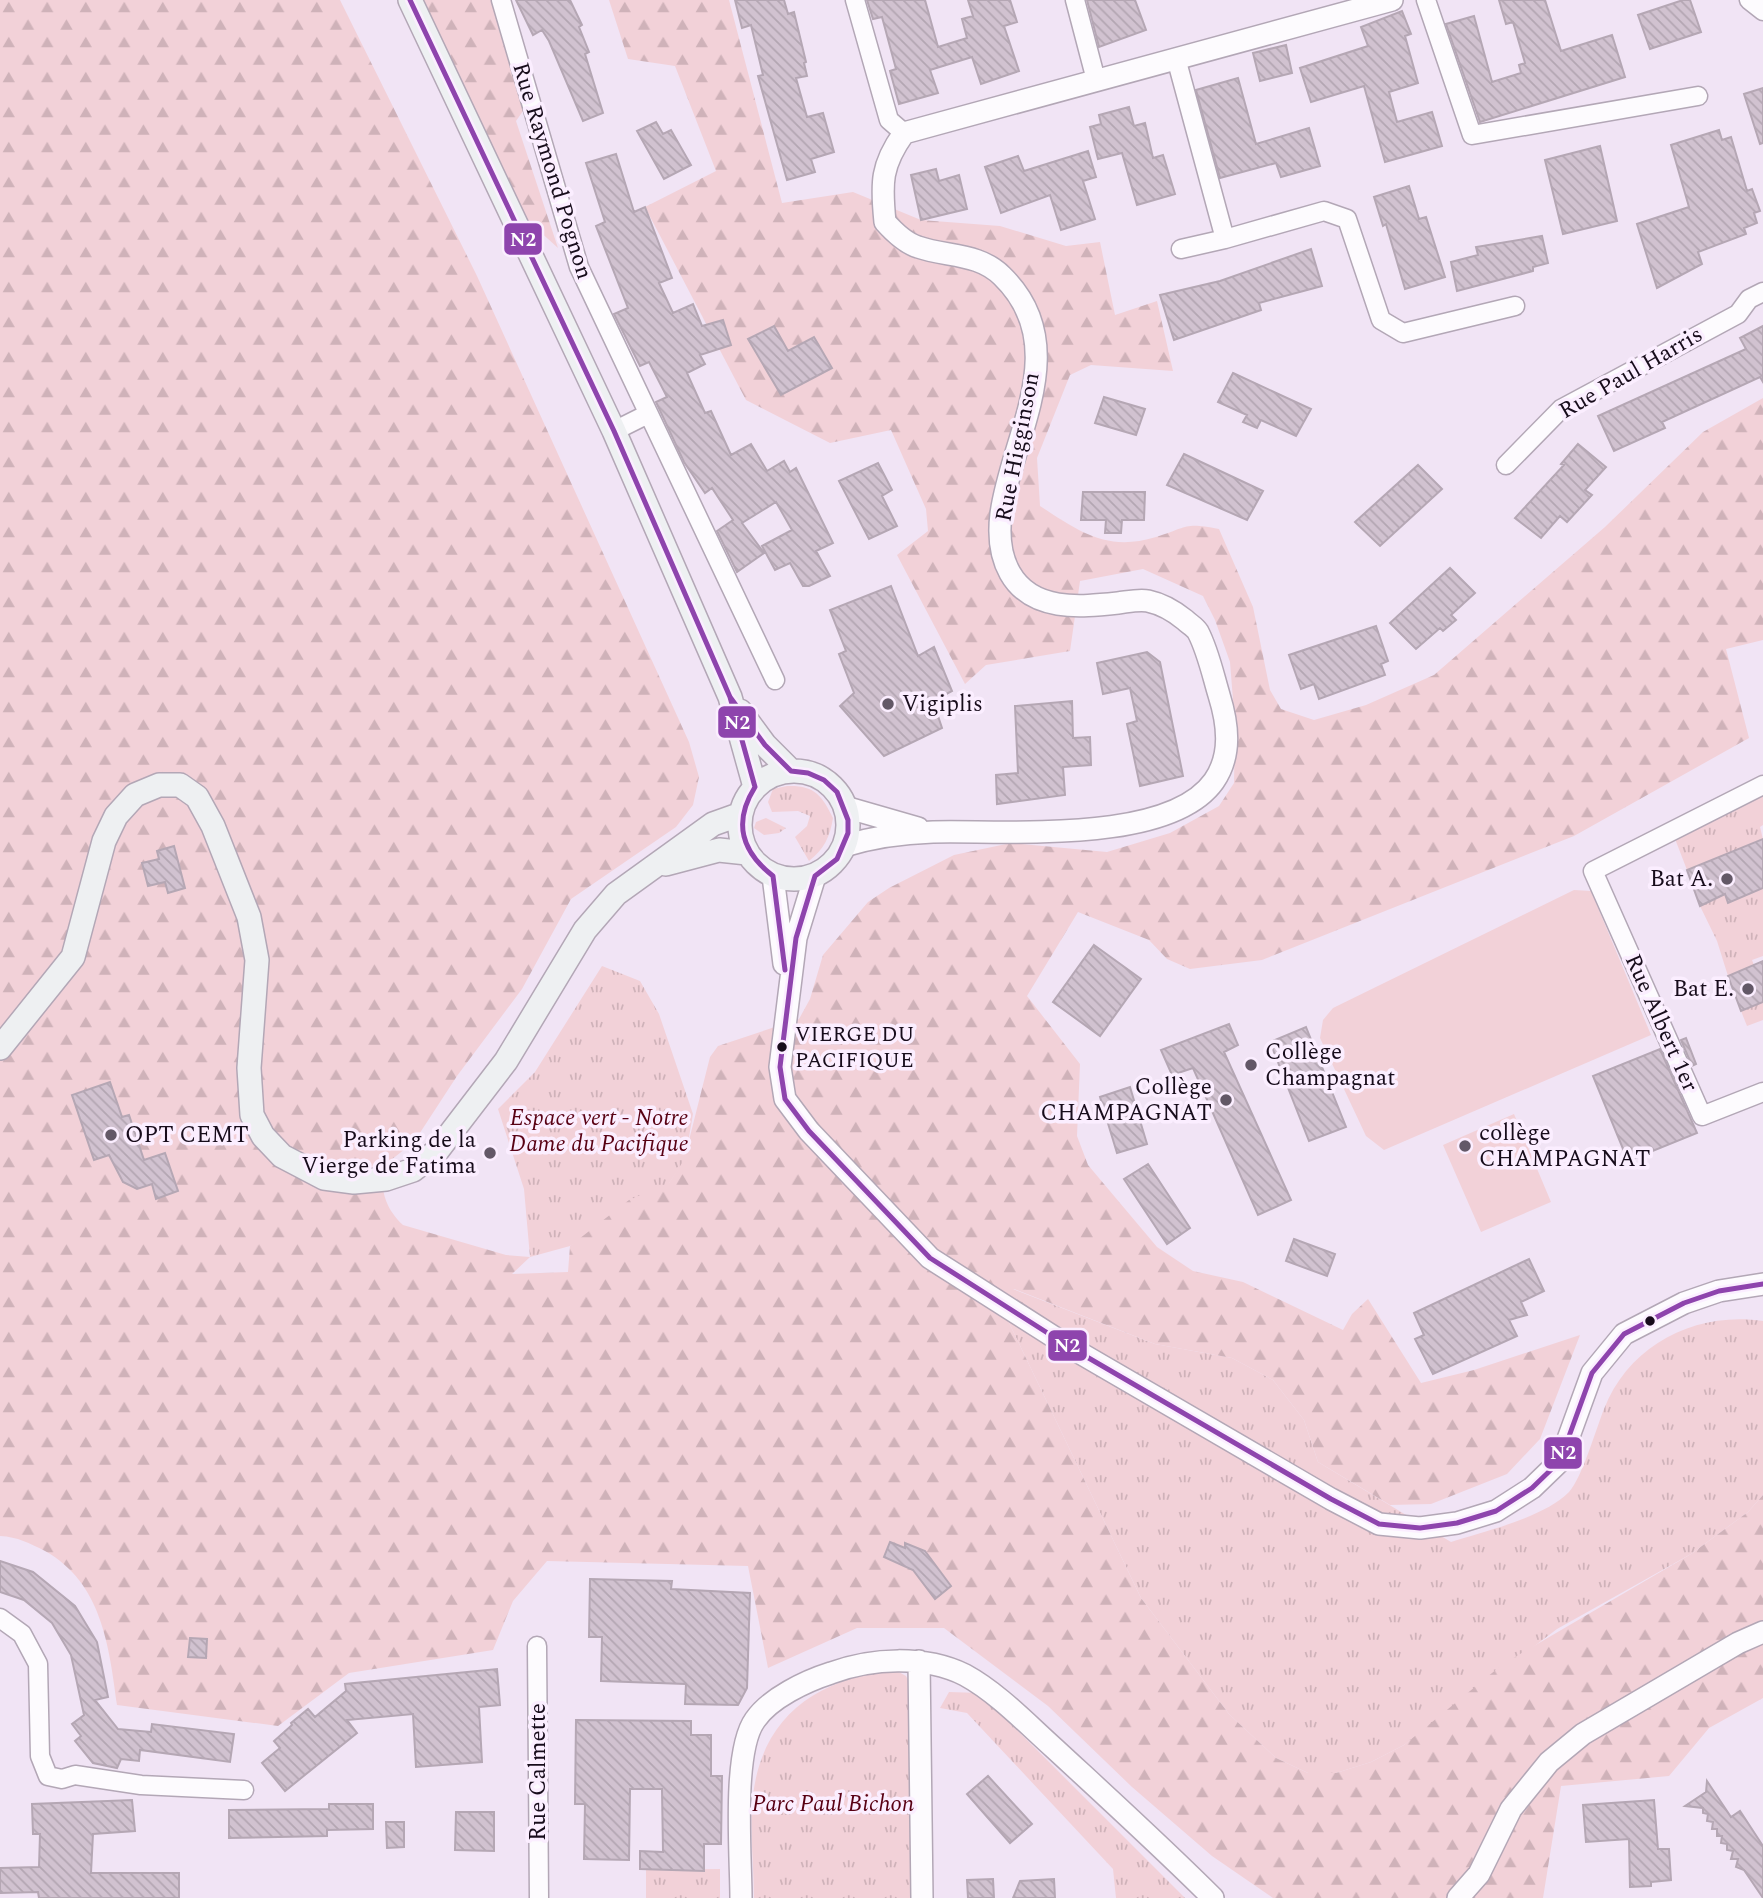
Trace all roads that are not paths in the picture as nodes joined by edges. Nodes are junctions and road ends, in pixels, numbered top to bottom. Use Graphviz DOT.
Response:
graph roads {
  1 [pos="410,0"];
  2 [pos="501,0"];
  3 [pos="855,0"];
  4 [pos="1075,0"];
  5 [pos="1392,0"];
  6 [pos="1426,0"];
  7 [pos="1749,0"];
  8 [pos="1763,11"];
  9 [pos="1176,58"];
  10 [pos="1096,80"];
  11 [pos="1699,96"];
  12 [pos="904,133"];
  13 [pos="1225,239"];
  14 [pos="1181,249"];
  15 [pos="1763,292"];
  16 [pos="1515,306"];
  17 [pos="648,414"];
  18 [pos="614,431"];
  19 [pos="1507,465"];
  20 [pos="775,680"];
  21 [pos="730,697"];
  22 [pos="791,771"];
  23 [pos="1763,785"];
  24 [pos="755,787"];
  25 [pos="845,807"];
  26 [pos="741,814"];
  27 [pos="933,832"];
  28 [pos="844,846"];
  29 [pos="747,853"];
  30 [pos="649,868"];
  31 [pos="773,876"];
  32 [pos="814,876"];
  33 [pos="786,1007"];
  34 [pos="0,1048"];
  35 [pos="1763,1092"];
  36 [pos="1763,1284"];
  37 [pos="0,1618"];
  38 [pos="1763,1624"];
  39 [pos="1763,1632"];
  40 [pos="1738,1643"];
  41 [pos="537,1646"];
  42 [pos="919,1661"];
  43 [pos="244,1790"];
  44 [pos="538,1898"];
  45 [pos="741,1898"];
  46 [pos="922,1898"];
  47 [pos="1213,1898"];
  48 [pos="1458,1898"];
  1 -- 18 [label="main road"];
  2 -- 17 [label="street, Rue Raymond Pognon"];
  3 -- 12 [label="street"];
  4 -- 10 [label="street"];
  5 -- 9 [label="street"];
  6 -- 11 [label="street"];
  7 -- 8 [label="street"];
  9 -- 10 [label="street"];
  9 -- 13 [label="street"];
  10 -- 12 [label="street"];
  12 -- 27 [label="street, Rue Higginson"];
  13 -- 14 [label="street"];
  13 -- 16 [label="street"];
  15 -- 19 [label="street, Rue Paul Harris"];
  17 -- 18 [label="street"];
  17 -- 20 [label="street, Rue Raymond Pognon"];
  18 -- 21 [label="main road"];
  21 -- 22 [label="main road"];
  21 -- 24 [label="main road"];
  22 -- 24 [label="main road"];
  22 -- 25 [label="main road"];
  23 -- 35 [label="street, Rue Albert 1er"];
  24 -- 26 [label="main road"];
  25 -- 27 [label="street, Rue Higginson"];
  25 -- 28 [label="main road"];
  26 -- 29 [label="main road"];
  26 -- 30 [label="main road"];
  27 -- 28 [label="street, Rue Higginson"];
  28 -- 32 [label="main road"];
  29 -- 30 [label="main road"];
  29 -- 31 [label="main road"];
  30 -- 34 [label="main road"];
  31 -- 32 [label="main road"];
  31 -- 33 [label="street"];
  32 -- 33 [label="street"];
  33 -- 36 [label="street"];
  37 -- 43 [label="street"];
  38 -- 40 [label="street"];
  39 -- 40 [label="street"];
  40 -- 48 [label="street"];
  41 -- 44 [label="street, Rue Calmette"];
  42 -- 45 [label="street"];
  42 -- 46 [label="street"];
  42 -- 47 [label="street"];
}
